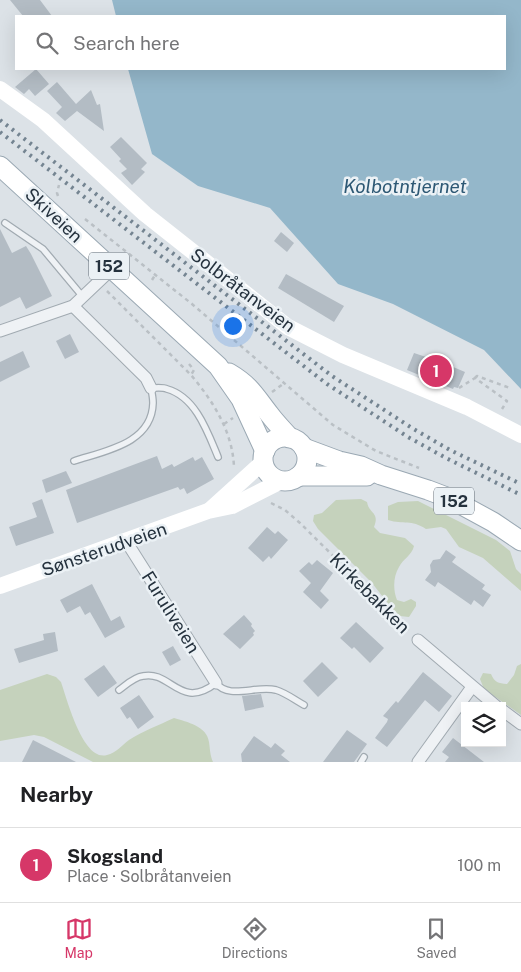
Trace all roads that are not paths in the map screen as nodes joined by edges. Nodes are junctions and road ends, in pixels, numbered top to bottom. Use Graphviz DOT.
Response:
graph roads {
  1 [pos="0,89"];
  2 [pos="0,166"];
  3 [pos="5,223"];
  4 [pos="112,269"];
  5 [pos="83,297"];
  6 [pos="74,306"];
  7 [pos="0,331"];
  8 [pos="218,366"];
  9 [pos="151,388"];
  10 [pos="521,435"];
  11 [pos="297,443"];
  12 [pos="264,456"];
  13 [pos="218,457"];
  14 [pos="74,461"];
  15 [pos="381,475"];
  16 [pos="299,476"];
  17 [pos="281,481"];
  18 [pos="208,511"];
  19 [pos="126,540"];
  20 [pos="521,541"];
  21 [pos="0,586"];
  22 [pos="418,640"];
  23 [pos="216,683"];
  24 [pos="472,687"];
  25 [pos="119,690"];
  26 [pos="491,702"];
  27 [pos="304,705"];
  28 [pos="506,713"];
  29 [pos="521,724"];
  30 [pos="418,762"];
  1 -- 10 [label="street, Solbråtanveien"];
  2 -- 4 [label="main road, Skiveien / 152"];
  3 -- 5 [label="lane"];
  4 -- 5 [label="street"];
  4 -- 8 [label="main road, Skiveien / 152"];
  5 -- 6 [label="street"];
  6 -- 7 [label="street"];
  6 -- 9 [label="street"];
  8 -- 11 [label="main road, Skiveien / 152"];
  8 -- 12 [label="main road, Skiveien / 152"];
  9 -- 13 [label="lane"];
  9 -- 14 [label="lane"];
  11 -- 12 [label="main road"];
  11 -- 15 [label="main road, Skiveien / 152"];
  11 -- 16 [label="main road"];
  12 -- 17 [label="main road, 152"];
  12 -- 18 [label="street, Sønsterudveien"];
  15 -- 16 [label="main road, Skiveien / 152"];
  15 -- 20 [label="main road, Skiveien / 152"];
  16 -- 17 [label="main road, 152"];
  17 -- 18 [label="street, Sønsterudveien"];
  18 -- 19 [label="street, Sønsterudveien"];
  19 -- 21 [label="street, Sønsterudveien"];
  19 -- 23 [label="street, Furuliveien"];
  22 -- 24 [label="street, Kirkebakken"];
  23 -- 25 [label="lane"];
  23 -- 27 [label="lane"];
  24 -- 26 [label="street, Kirkebakken"];
  24 -- 30 [label="street"];
  28 -- 29 [label="street"];
}
